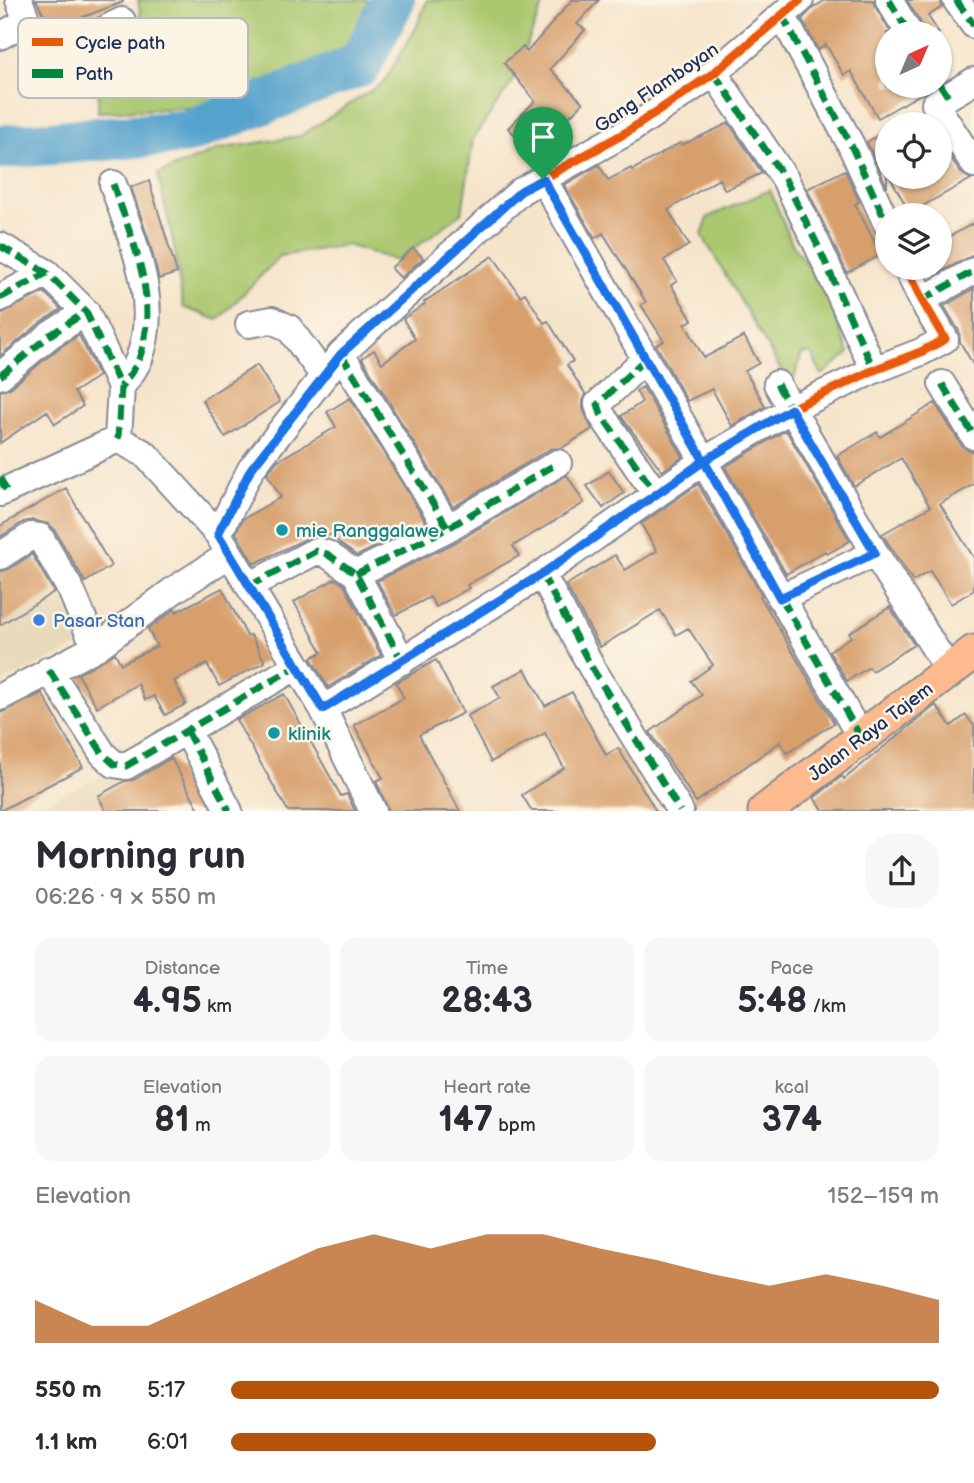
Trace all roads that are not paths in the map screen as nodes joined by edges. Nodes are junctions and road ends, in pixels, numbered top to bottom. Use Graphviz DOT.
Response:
graph roads {
  1 [pos="889,0"];
  2 [pos="956,0"];
  3 [pos="791,8"];
  4 [pos="23,10"];
  5 [pos="902,21"];
  6 [pos="974,25"];
  7 [pos="0,36"];
  8 [pos="713,73"];
  9 [pos="974,81"];
  10 [pos="952,88"];
  11 [pos="939,98"];
  12 [pos="974,164"];
  13 [pos="543,179"];
  14 [pos="113,184"];
  15 [pos="877,203"];
  16 [pos="0,246"];
  17 [pos="974,271"];
  18 [pos="47,273"];
  19 [pos="913,280"];
  20 [pos="0,298"];
  21 [pos="922,300"];
  22 [pos="86,312"];
  23 [pos="249,324"];
  24 [pos="341,354"];
  25 [pos="645,359"];
  26 [pos="874,370"];
  27 [pos="0,376"];
  28 [pos="324,376"];
  29 [pos="777,384"];
  30 [pos="943,384"];
  31 [pos="121,387"];
  32 [pos="791,409"];
  33 [pos="974,436"];
  34 [pos="118,439"];
  35 [pos="704,461"];
  36 [pos="558,463"];
  37 [pos="2,487"];
  38 [pos="655,493"];
  39 [pos="448,528"];
  40 [pos="224,544"];
  41 [pos="875,553"];
  42 [pos="0,556"];
  43 [pos="356,574"];
  44 [pos="542,574"];
  45 [pos="250,586"];
  46 [pos="780,598"];
  47 [pos="97,647"];
  48 [pos="961,661"];
  49 [pos="402,662"];
  50 [pos="297,666"];
  51 [pos="49,670"];
  52 [pos="0,697"];
  53 [pos="323,709"];
  54 [pos="187,730"];
  55 [pos="861,738"];
  56 [pos="229,811"];
  57 [pos="373,811"];
  58 [pos="680,811"];
  59 [pos="765,811"];
  1 -- 5 [label="street"];
  2 -- 6 [label="street"];
  3 -- 8 [label="street, Gang Flamboyan"];
  3 -- 15 [label="street"];
  4 -- 7 [label="street"];
  8 -- 13 [label="street, Gang Flamboyan"];
  8 -- 26 [label="street"];
  9 -- 10 [label="street"];
  11 -- 12 [label="street"];
  13 -- 24 [label="street, Gang Flamboyan"];
  13 -- 25 [label="street"];
  14 -- 31 [label="street"];
  16 -- 18 [label="street"];
  17 -- 21 [label="street"];
  18 -- 20 [label="street"];
  18 -- 22 [label="street"];
  19 -- 21 [label="street"];
  21 -- 26 [label="street"];
  22 -- 27 [label="street"];
  22 -- 31 [label="street"];
  23 -- 28 [label="street"];
  24 -- 28 [label="street, Gang Flamboyan"];
  24 -- 39 [label="street"];
  25 -- 35 [label="street"];
  25 -- 38 [label="street"];
  26 -- 32 [label="street"];
  28 -- 40 [label="street, Gang Flamboyan"];
  29 -- 32 [label="street"];
  30 -- 33 [label="street"];
  31 -- 34 [label="street"];
  32 -- 35 [label="street"];
  32 -- 41 [label="street"];
  34 -- 37 [label="street"];
  34 -- 40 [label="street"];
  35 -- 38 [label="street"];
  35 -- 46 [label="street"];
  36 -- 39 [label="street"];
  38 -- 44 [label="street"];
  39 -- 43 [label="street"];
  40 -- 45 [label="street"];
  40 -- 47 [label="street"];
  41 -- 46 [label="street"];
  41 -- 48 [label="street"];
  42 -- 47 [label="street"];
  43 -- 45 [label="street"];
  43 -- 49 [label="street"];
  44 -- 49 [label="street"];
  44 -- 58 [label="street"];
  45 -- 50 [label="street"];
  46 -- 55 [label="street"];
  47 -- 51 [label="street"];
  48 -- 55 [label="main road, Jalan Raya Tajem"];
  49 -- 53 [label="street"];
  50 -- 53 [label="street"];
  50 -- 54 [label="street"];
  51 -- 52 [label="street"];
  51 -- 54 [label="street"];
  53 -- 57 [label="street"];
  54 -- 56 [label="street"];
  55 -- 59 [label="main road, Jalan Raya Tajem"];
}
